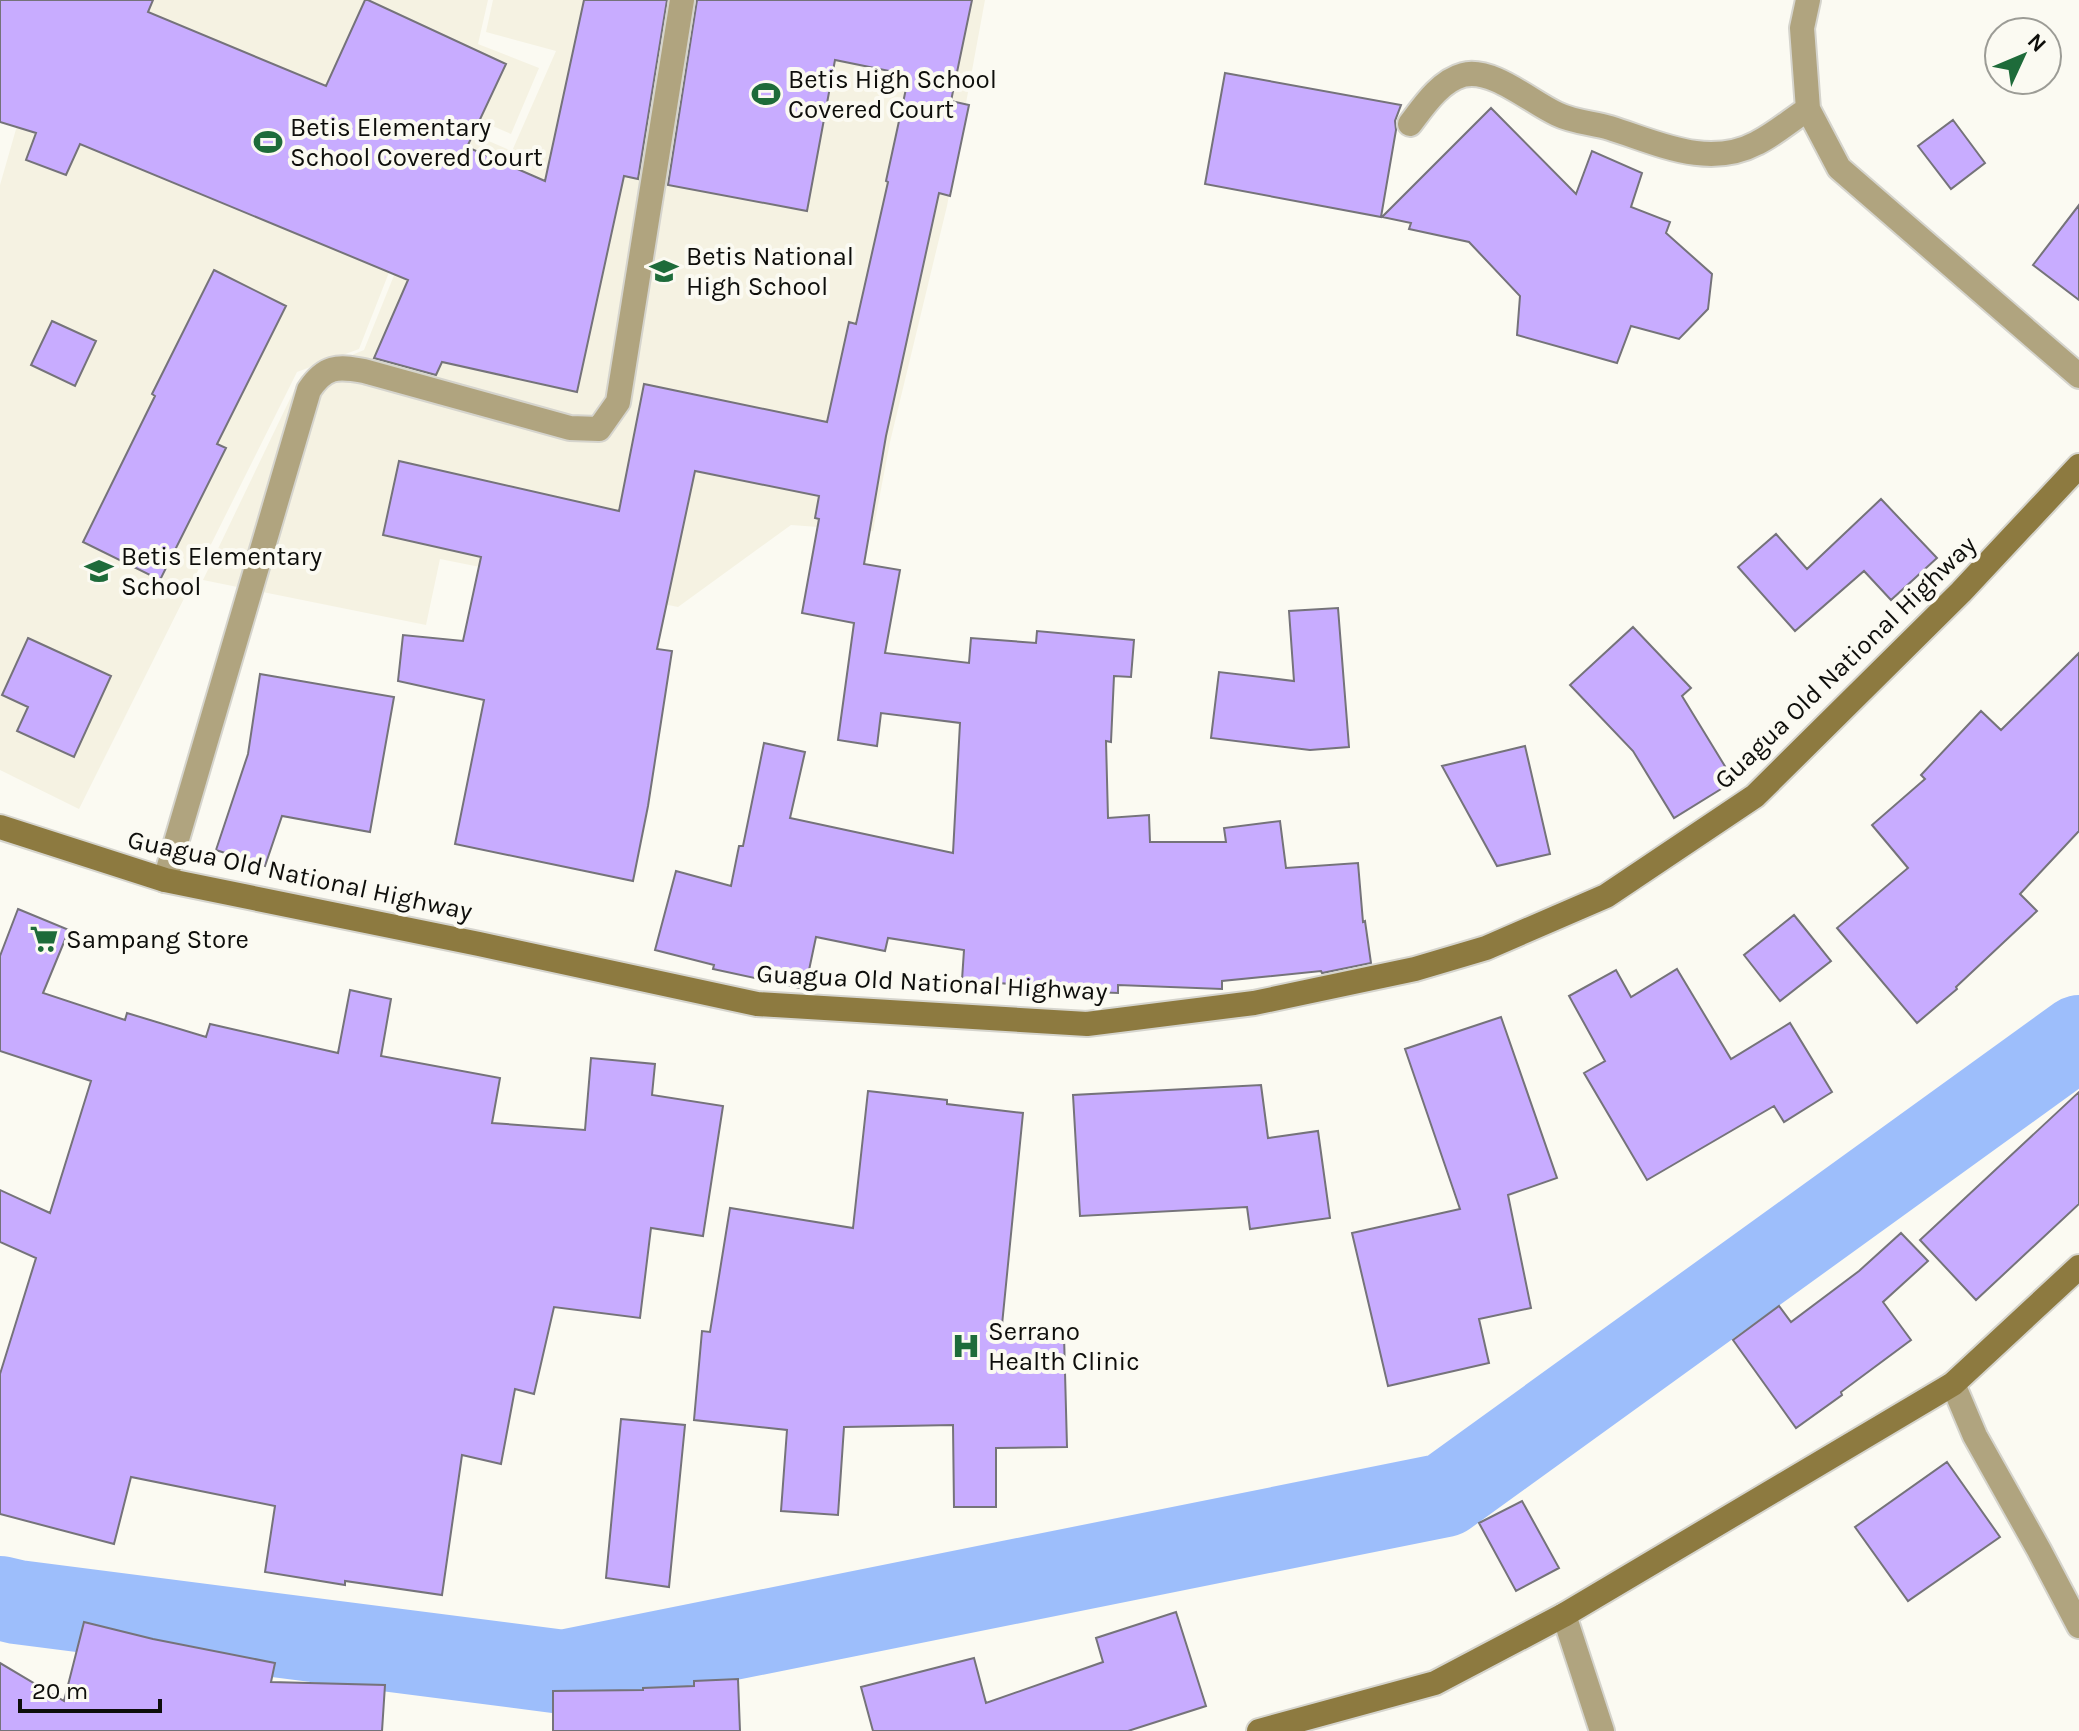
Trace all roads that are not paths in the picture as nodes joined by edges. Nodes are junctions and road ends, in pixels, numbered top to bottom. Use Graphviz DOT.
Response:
graph roads {
  1 [pos="682,0"];
  2 [pos="1808,0"];
  3 [pos="1808,109"];
  4 [pos="1410,124"];
  5 [pos="2079,376"];
  6 [pos="2079,466"];
  7 [pos="0,827"];
  8 [pos="165,880"];
  9 [pos="2079,1267"];
  10 [pos="1953,1384"];
  11 [pos="1564,1615"];
  12 [pos="2079,1626"];
  13 [pos="1259,1731"];
  14 [pos="1602,1731"];
  1 -- 8 [label="street"];
  2 -- 3 [label="street"];
  3 -- 4 [label="street"];
  3 -- 5 [label="street"];
  6 -- 8 [label="main road, Guagua Old National Highway"];
  7 -- 8 [label="main road, Guagua Old National Highway"];
  9 -- 10 [label="main road"];
  10 -- 11 [label="main road"];
  10 -- 12 [label="street"];
  11 -- 13 [label="main road"];
  11 -- 14 [label="street"];
}
